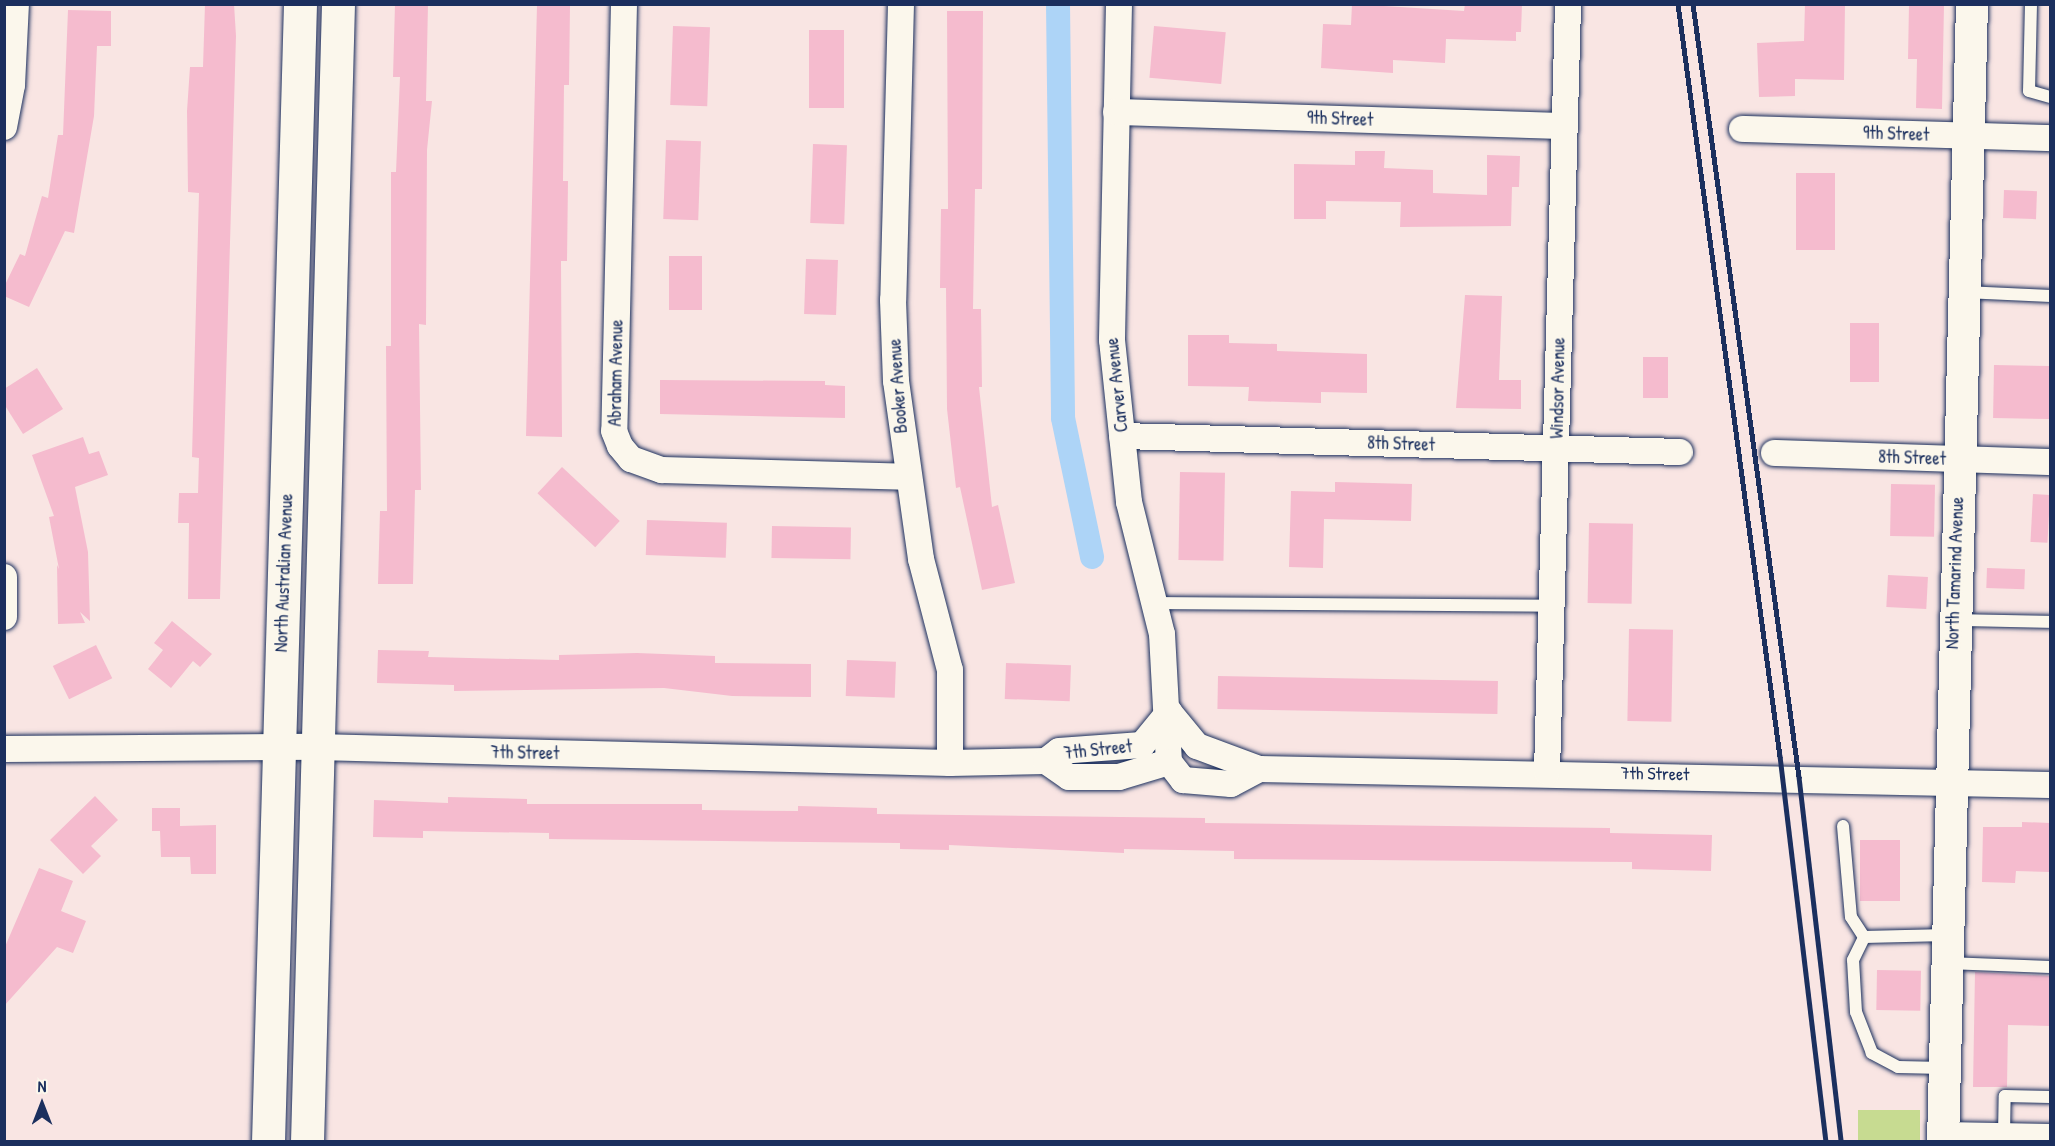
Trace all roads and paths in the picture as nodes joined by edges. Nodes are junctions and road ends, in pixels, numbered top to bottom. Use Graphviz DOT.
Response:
graph roads {
  1 [pos="16,4"];
  2 [pos="300,4"];
  3 [pos="338,4"];
  4 [pos="624,4"];
  5 [pos="901,4"];
  6 [pos="1119,4"];
  7 [pos="1568,4"];
  8 [pos="1972,4"];
  9 [pos="2031,4"];
  10 [pos="2050,97"];
  11 [pos="1116,112"];
  12 [pos="1564,126"];
  13 [pos="4,128"];
  14 [pos="1742,129"];
  15 [pos="1968,136"];
  16 [pos="2050,138"];
  17 [pos="1964,292"];
  18 [pos="2050,296"];
  19 [pos="1122,436"];
  20 [pos="1557,448"];
  21 [pos="1680,452"];
  22 [pos="1774,453"];
  23 [pos="1958,460"];
  24 [pos="2050,462"];
  25 [pos="906,477"];
  26 [pos="4,577"];
  27 [pos="1156,603"];
  28 [pos="1552,606"];
  29 [pos="4,617"];
  30 [pos="1954,620"];
  31 [pos="2050,622"];
  32 [pos="1169,712"];
  33 [pos="280,747"];
  34 [pos="317,747"];
  35 [pos="4,749"];
  36 [pos="1046,761"];
  37 [pos="1169,762"];
  38 [pos="951,763"];
  39 [pos="1259,770"];
  40 [pos="1547,772"];
  41 [pos="1949,780"];
  42 [pos="2050,785"];
  43 [pos="1844,826"];
  44 [pos="1864,937"];
  45 [pos="1946,949"];
  46 [pos="2050,967"];
  47 [pos="1944,1068"];
  48 [pos="2050,1097"];
  49 [pos="2004,1135"];
  50 [pos="2050,1137"];
  51 [pos="1943,1138"];
  52 [pos="268,1142"];
  53 [pos="307,1142"];
  1 -- 13 [label="street"];
  2 -- 33 [label="main road, North Australian Avenue"];
  3 -- 34 [label="main road, North Australian Avenue"];
  4 -- 25 [label="street, Abraham Avenue"];
  5 -- 25 [label="street, Booker Avenue"];
  6 -- 11 [label="street, Carver Avenue"];
  7 -- 12 [label="street, Windsor Avenue"];
  8 -- 15 [label="street, North Tamarind Avenue"];
  9 -- 10 [label="lane"];
  11 -- 12 [label="street, 9th Street"];
  11 -- 19 [label="street, Carver Avenue"];
  12 -- 20 [label="street, Windsor Avenue"];
  14 -- 15 [label="street, 9th Street"];
  15 -- 16 [label="street, 9th Street"];
  15 -- 17 [label="street, North Tamarind Avenue"];
  17 -- 18 [label="lane"];
  17 -- 23 [label="street, North Tamarind Avenue"];
  19 -- 20 [label="street, 8th Street"];
  19 -- 27 [label="street, Carver Avenue"];
  20 -- 21 [label="street, 8th Street"];
  20 -- 28 [label="street, Windsor Avenue"];
  22 -- 23 [label="street, 8th Street"];
  23 -- 24 [label="street, 8th Street"];
  23 -- 30 [label="street, North Tamarind Avenue"];
  25 -- 38 [label="street, Booker Avenue"];
  26 -- 29 [label="street"];
  27 -- 28 [label="lane"];
  27 -- 32 [label="street, Carver Avenue"];
  28 -- 40 [label="street, Windsor Avenue"];
  30 -- 31 [label="lane"];
  30 -- 41 [label="street, North Tamarind Avenue"];
  32 -- 36 [label="street, 7th Street"];
  32 -- 37 [label="street, Carver Avenue"];
  32 -- 39 [label="street, 7th Street"];
  33 -- 34 [label="street, 7th Street"];
  33 -- 35 [label="street, 7th Street"];
  33 -- 52 [label="main road, North Australian Avenue"];
  34 -- 38 [label="street, 7th Street"];
  34 -- 53 [label="main road, North Australian Avenue"];
  36 -- 37 [label="street, 7th Street"];
  36 -- 38 [label="street, 7th Street"];
  37 -- 39 [label="street, 7th Street"];
  39 -- 40 [label="street, 7th Street"];
  40 -- 41 [label="street, 7th Street"];
  41 -- 42 [label="street, 7th Street"];
  41 -- 45 [label="street, North Tamarind Avenue"];
  43 -- 44 [label="lane"];
  44 -- 45 [label="lane"];
  44 -- 47 [label="lane"];
  45 -- 46 [label="lane"];
  45 -- 47 [label="street, North Tamarind Avenue"];
  47 -- 51 [label="street, North Tamarind Avenue"];
  48 -- 49 [label="lane"];
  49 -- 50 [label="street"];
  49 -- 51 [label="street"];
}
